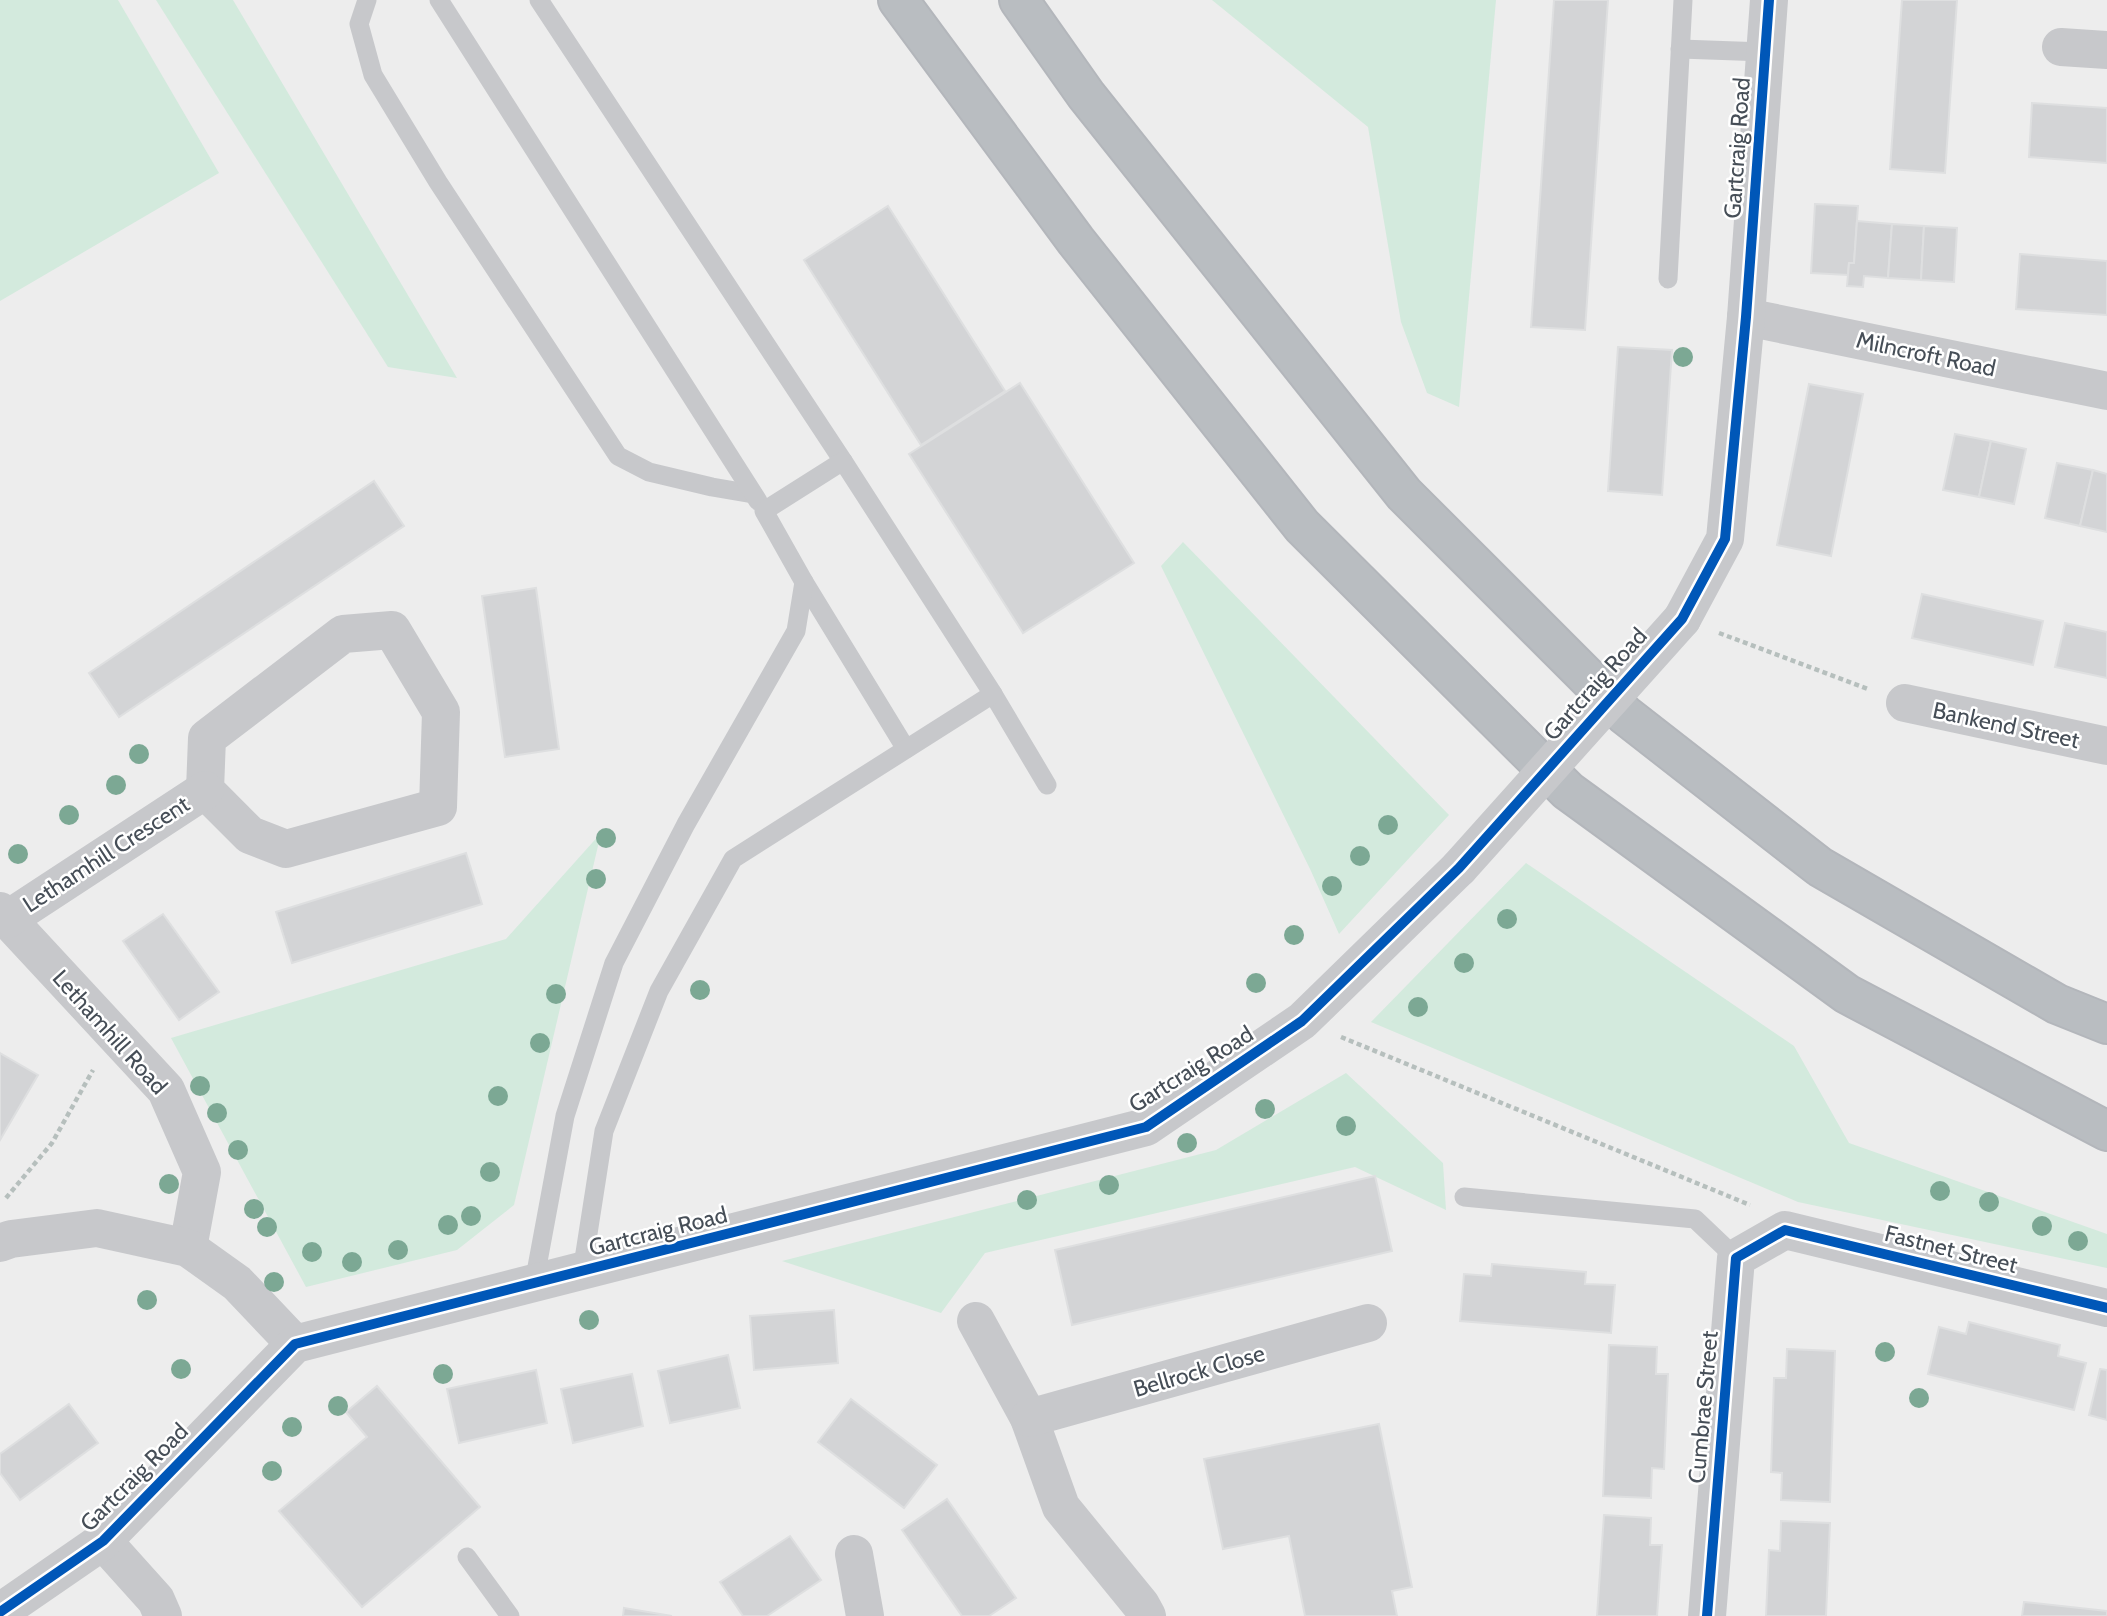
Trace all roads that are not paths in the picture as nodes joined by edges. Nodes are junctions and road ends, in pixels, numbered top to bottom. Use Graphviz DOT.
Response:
graph roads {
  1 [pos="367,0"];
  2 [pos="439,0"];
  3 [pos="539,0"];
  4 [pos="898,0"];
  5 [pos="1019,0"];
  6 [pos="1683,0"];
  7 [pos="1769,0"];
  8 [pos="2061,47"];
  9 [pos="1680,49"];
  10 [pos="2107,50"];
  11 [pos="1766,52"];
  12 [pos="1668,279"];
  13 [pos="1746,317"];
  14 [pos="2107,391"];
  15 [pos="843,461"];
  16 [pos="753,494"];
  17 [pos="764,511"];
  18 [pos="804,582"];
  19 [pos="993,694"];
  20 [pos="1905,703"];
  21 [pos="2107,746"];
  22 [pos="906,749"];
  23 [pos="1047,785"];
  24 [pos="205,790"];
  25 [pos="4,915"];
  26 [pos="2107,1024"];
  27 [pos="2107,1131"];
  28 [pos="1464,1198"];
  29 [pos="0,1243"];
  30 [pos="188,1248"];
  31 [pos="1736,1258"];
  32 [pos="582,1272"];
  33 [pos="534,1283"];
  34 [pos="2107,1308"];
  35 [pos="976,1321"];
  36 [pos="1368,1323"];
  37 [pos="295,1345"];
  38 [pos="1030,1418"];
  39 [pos="103,1541"];
  40 [pos="853,1554"];
  41 [pos="467,1557"];
  42 [pos="0,1612"];
  43 [pos="163,1616"];
  44 [pos="510,1616"];
  45 [pos="865,1616"];
  46 [pos="1147,1616"];
  47 [pos="1707,1616"];
  1 -- 16 [label="lane"];
  2 -- 16 [label="lane"];
  3 -- 15 [label="lane"];
  4 -- 27 [label="highway"];
  5 -- 26 [label="highway"];
  6 -- 9 [label="lane"];
  7 -- 11 [label="street, Gartcraig Road"];
  8 -- 10 [label="street"];
  9 -- 11 [label="lane"];
  9 -- 12 [label="lane"];
  11 -- 13 [label="street, Gartcraig Road"];
  13 -- 14 [label="street, Milncroft Road"];
  13 -- 32 [label="street, Gartcraig Road, bridge"];
  15 -- 17 [label="lane"];
  15 -- 19 [label="lane"];
  16 -- 17 [label="lane"];
  17 -- 18 [label="lane"];
  18 -- 22 [label="lane"];
  18 -- 33 [label="lane"];
  19 -- 22 [label="lane"];
  19 -- 23 [label="lane"];
  20 -- 21 [label="street, Bankend Street"];
  22 -- 32 [label="lane"];
  24 -- 24 [label="street, Lethamhill Crescent"];
  24 -- 25 [label="street, Lethamhill Crescent"];
  25 -- 30 [label="street, Lethamhill Road"];
  28 -- 31 [label="lane"];
  29 -- 30 [label="street"];
  30 -- 37 [label="street"];
  31 -- 34 [label="street, Fastnet Street"];
  31 -- 47 [label="street, Cumbrae Street"];
  32 -- 33 [label="street, Gartcraig Road"];
  33 -- 37 [label="street, Gartcraig Road"];
  35 -- 38 [label="street"];
  36 -- 38 [label="street, Bellrock Close"];
  37 -- 39 [label="street, Gartcraig Road"];
  38 -- 46 [label="street"];
  39 -- 42 [label="street, Gartcraig Road"];
  39 -- 43 [label="street"];
  40 -- 45 [label="street"];
  41 -- 44 [label="lane"];
}
